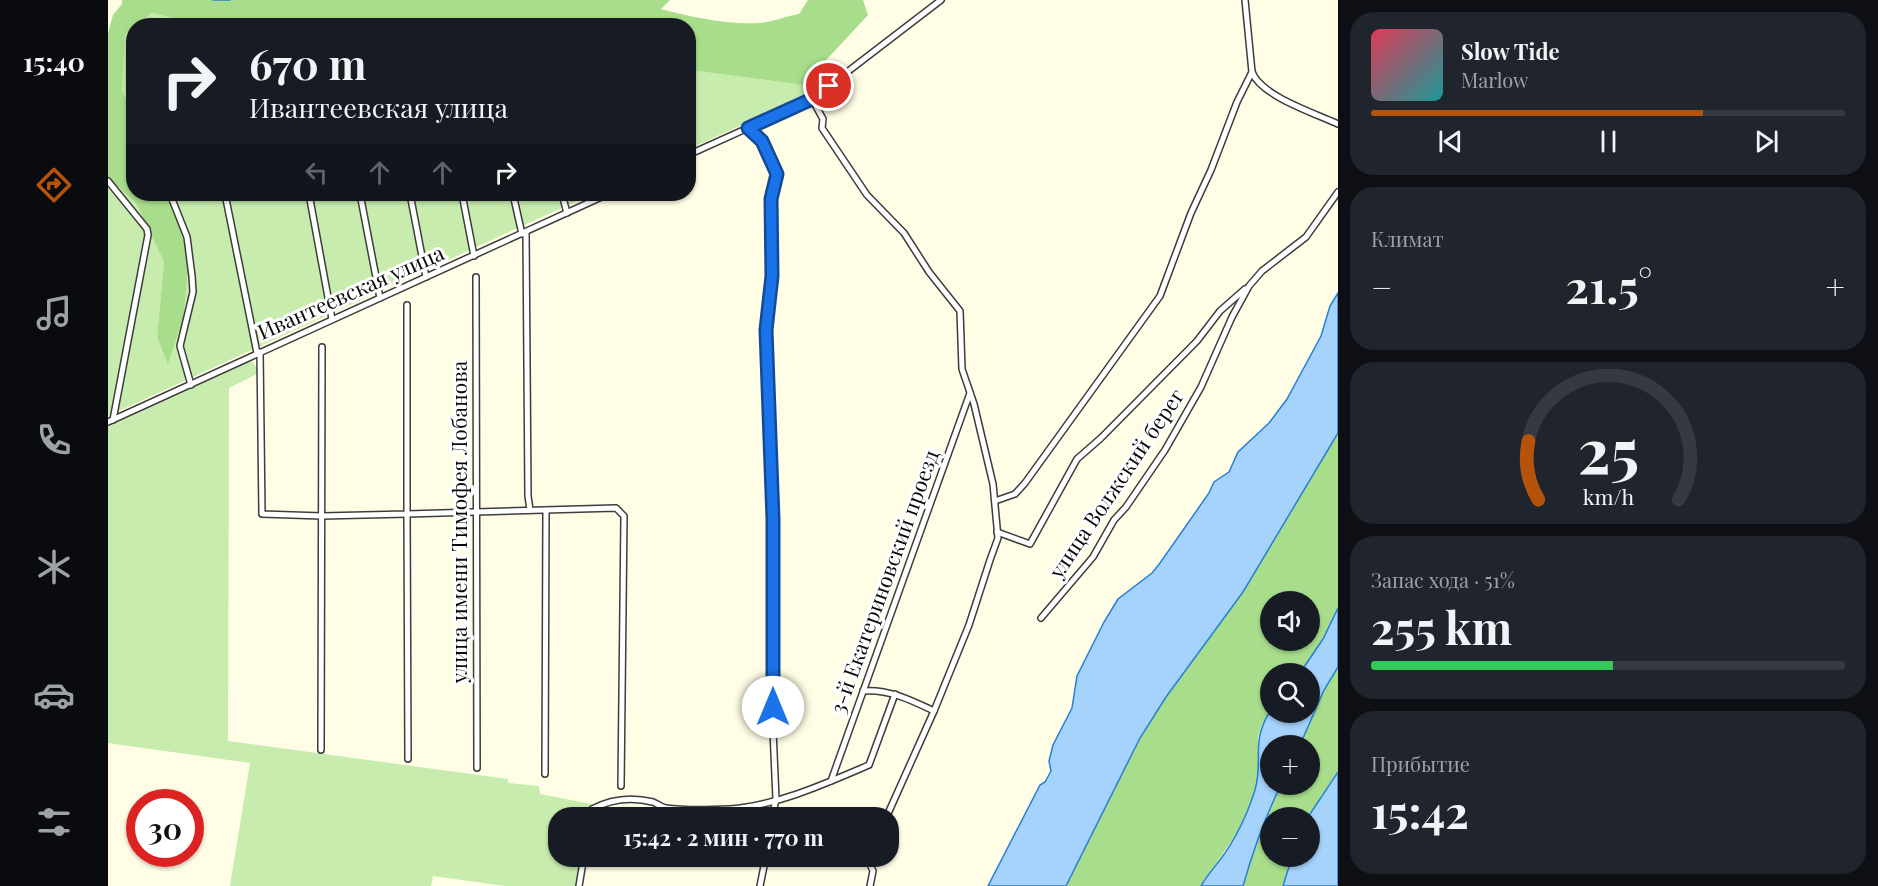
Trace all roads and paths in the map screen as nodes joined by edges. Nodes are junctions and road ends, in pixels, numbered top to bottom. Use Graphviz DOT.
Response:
graph roads {
  1 [pos="941,0"];
  2 [pos="1245,0"];
  3 [pos="1252,72"];
  4 [pos="812,99"];
  5 [pos="1338,124"];
  6 [pos="748,128"];
  7 [pos="696,151"];
  8 [pos="108,181"];
  9 [pos="1338,192"];
  10 [pos="173,201"];
  11 [pos="227,201"];
  12 [pos="310,201"];
  13 [pos="361,201"];
  14 [pos="411,201"];
  15 [pos="463,201"];
  16 [pos="515,201"];
  17 [pos="564,201"];
  18 [pos="593,201"];
  19 [pos="567,213"];
  20 [pos="524,233"];
  21 [pos="474,256"];
  22 [pos="476,276"];
  23 [pos="426,277"];
  24 [pos="1249,286"];
  25 [pos="380,298"];
  26 [pos="407,305"];
  27 [pos="332,319"];
  28 [pos="322,347"];
  29 [pos="259,352"];
  30 [pos="191,385"];
  31 [pos="970,393"];
  32 [pos="110,421"];
  33 [pos="995,501"];
  34 [pos="530,510"];
  35 [pos="546,510"];
  36 [pos="476,513"];
  37 [pos="407,514"];
  38 [pos="322,516"];
  39 [pos="997,532"];
  40 [pos="1041,618"];
  41 [pos="863,691"];
  42 [pos="895,694"];
  43 [pos="934,711"];
  44 [pos="321,750"];
  45 [pos="408,759"];
  46 [pos="477,768"];
  47 [pos="545,774"];
  48 [pos="831,781"];
  49 [pos="621,786"];
  50 [pos="776,799"];
  51 [pos="595,807"];
  52 [pos="662,807"];
  53 [pos="747,807"];
  54 [pos="774,807"];
  55 [pos="891,807"];
  56 [pos="582,867"];
  57 [pos="763,867"];
  58 [pos="871,867"];
  59 [pos="579,886"];
  60 [pos="760,886"];
  61 [pos="870,886"];
  1 -- 4 [label="street"];
  2 -- 3 [label="street"];
  3 -- 5 [label="street"];
  3 -- 33 [label="street"];
  4 -- 6 [label="street"];
  4 -- 31 [label="street"];
  6 -- 7 [label="street"];
  6 -- 50 [label="street"];
  8 -- 32 [label="street"];
  9 -- 24 [label="street, улица Волжский берег"];
  10 -- 30 [label="street"];
  11 -- 29 [label="street"];
  12 -- 27 [label="street"];
  13 -- 25 [label="street"];
  14 -- 23 [label="street"];
  15 -- 21 [label="street"];
  16 -- 20 [label="street"];
  17 -- 19 [label="street"];
  18 -- 19 [label="street, Ивантеевская улица"];
  19 -- 20 [label="street, Ивантеевская улица"];
  20 -- 21 [label="street, Ивантеевская улица"];
  20 -- 34 [label="street"];
  21 -- 23 [label="street, Ивантеевская улица"];
  22 -- 36 [label="street, улица имени Тимофея Лобанова"];
  23 -- 25 [label="street, Ивантеевская улица"];
  24 -- 39 [label="street"];
  24 -- 40 [label="street, улица Волжский берег"];
  25 -- 27 [label="street, Ивантеевская улица"];
  26 -- 37 [label="street"];
  27 -- 29 [label="street, Ивантеевская улица"];
  28 -- 38 [label="street"];
  29 -- 30 [label="street, Ивантеевская улица"];
  29 -- 38 [label="street"];
  30 -- 32 [label="street, Ивантеевская улица"];
  31 -- 33 [label="street"];
  31 -- 41 [label="street, 3-й Екатериновский проезд"];
  33 -- 39 [label="street"];
  34 -- 35 [label="street"];
  34 -- 36 [label="street"];
  35 -- 47 [label="street"];
  35 -- 49 [label="street"];
  36 -- 37 [label="street"];
  36 -- 46 [label="street, улица имени Тимофея Лобанова"];
  37 -- 38 [label="street"];
  37 -- 45 [label="street"];
  38 -- 44 [label="street"];
  39 -- 43 [label="street"];
  41 -- 42 [label="street"];
  41 -- 48 [label="street, 3-й Екатериновский проезд"];
  42 -- 43 [label="street"];
  42 -- 48 [label="street"];
  43 -- 55 [label="street"];
  48 -- 50 [label="street"];
  50 -- 53 [label="street"];
  50 -- 54 [label="street"];
  51 -- 52 [label="street"];
  56 -- 59 [label="street"];
  57 -- 60 [label="street"];
  58 -- 61 [label="street"];
}
